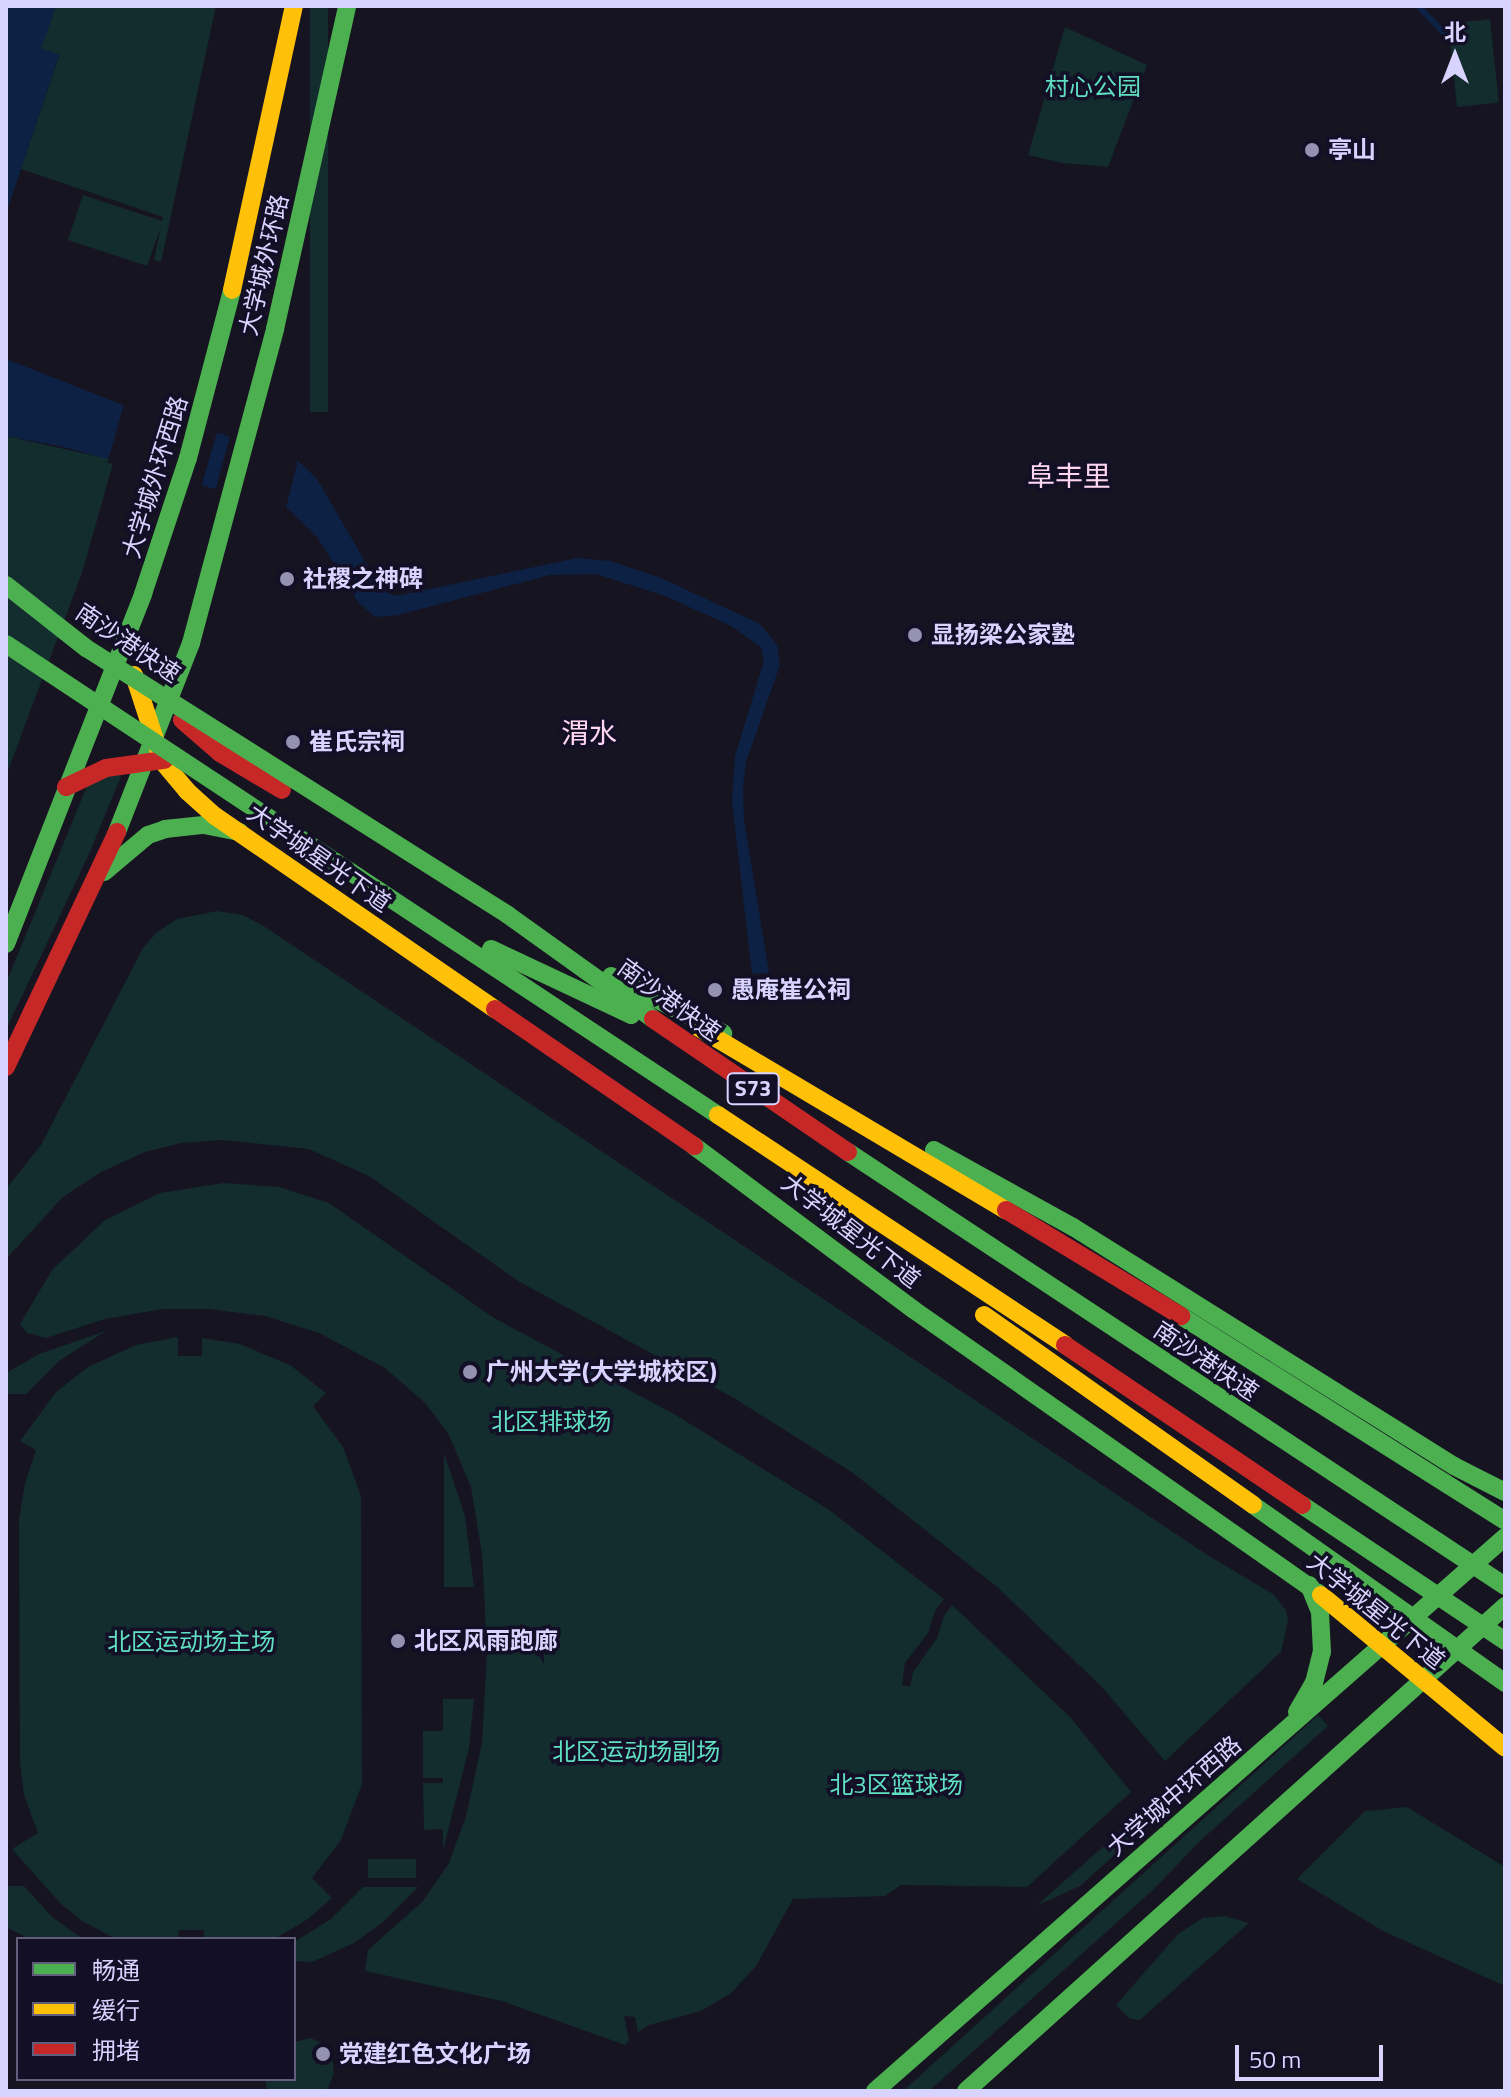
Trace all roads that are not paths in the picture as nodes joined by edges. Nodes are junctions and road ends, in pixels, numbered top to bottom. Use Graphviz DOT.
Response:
graph roads {
  1 [pos="294,6"];
  2 [pos="347,6"];
  3 [pos="6,585"];
  4 [pos="125,642"];
  5 [pos="6,644"];
  6 [pos="171,693"];
  7 [pos="155,741"];
  8 [pos="155,761"];
  9 [pos="66,787"];
  10 [pos="239,832"];
  11 [pos="95,882"];
  12 [pos="508,915"];
  13 [pos="6,944"];
  14 [pos="615,1049"];
  15 [pos="6,1067"];
  16 [pos="875,1116"];
  17 [pos="1505,1492"];
  18 [pos="1505,1521"];
  19 [pos="1505,1537"];
  20 [pos="1309,1585"];
  21 [pos="1505,1586"];
  22 [pos="1505,1606"];
  23 [pos="1505,1641"];
  24 [pos="1384,1644"];
  25 [pos="1422,1678"];
  26 [pos="1505,1683"];
  27 [pos="1285,1731"];
  28 [pos="1505,1748"];
  29 [pos="875,2091"];
  30 [pos="966,2091"];
  1 -- 4 [label="main road, 大学城外环西路"];
  2 -- 6 [label="main road, 大学城外环路"];
  3 -- 12 [label="main road, 南沙港快速 / S73, bridge"];
  4 -- 7 [label="main road"];
  4 -- 9 [label="main road, 大学城外环西路"];
  5 -- 14 [label="main road, S73, bridge"];
  6 -- 7 [label="main road"];
  6 -- 16 [label="main road"];
  7 -- 8 [label="main road"];
  8 -- 9 [label="main road, 大学城星光下道"];
  8 -- 10 [label="main road, 大学城星光下道"];
  8 -- 11 [label="main road"];
  8 -- 16 [label="main road, 大学城星光下道"];
  9 -- 13 [label="main road, 大学城外环西路"];
  10 -- 11 [label="main road"];
  10 -- 20 [label="main road, 大学城星光下道"];
  11 -- 15 [label="main road"];
  12 -- 18 [label="main road, bridge"];
  12 -- 21 [label="main road, 南沙港快速 / S73, bridge"];
  14 -- 23 [label="main road, S73, bridge"];
  14 -- 26 [label="main road, bridge"];
  16 -- 17 [label="main road, 大学城星光下道"];
  19 -- 24 [label="main road, 大学城中环西路"];
  20 -- 24 [label="main road, 大学城星光下道"];
  20 -- 27 [label="main road"];
  22 -- 25 [label="main road"];
  24 -- 25 [label="main road, 大学城星光下道"];
  24 -- 27 [label="main road, 大学城中环西路"];
  25 -- 28 [label="main road, 大学城星光下道"];
  25 -- 30 [label="main road"];
  27 -- 29 [label="main road, 大学城中环西路"];
}
